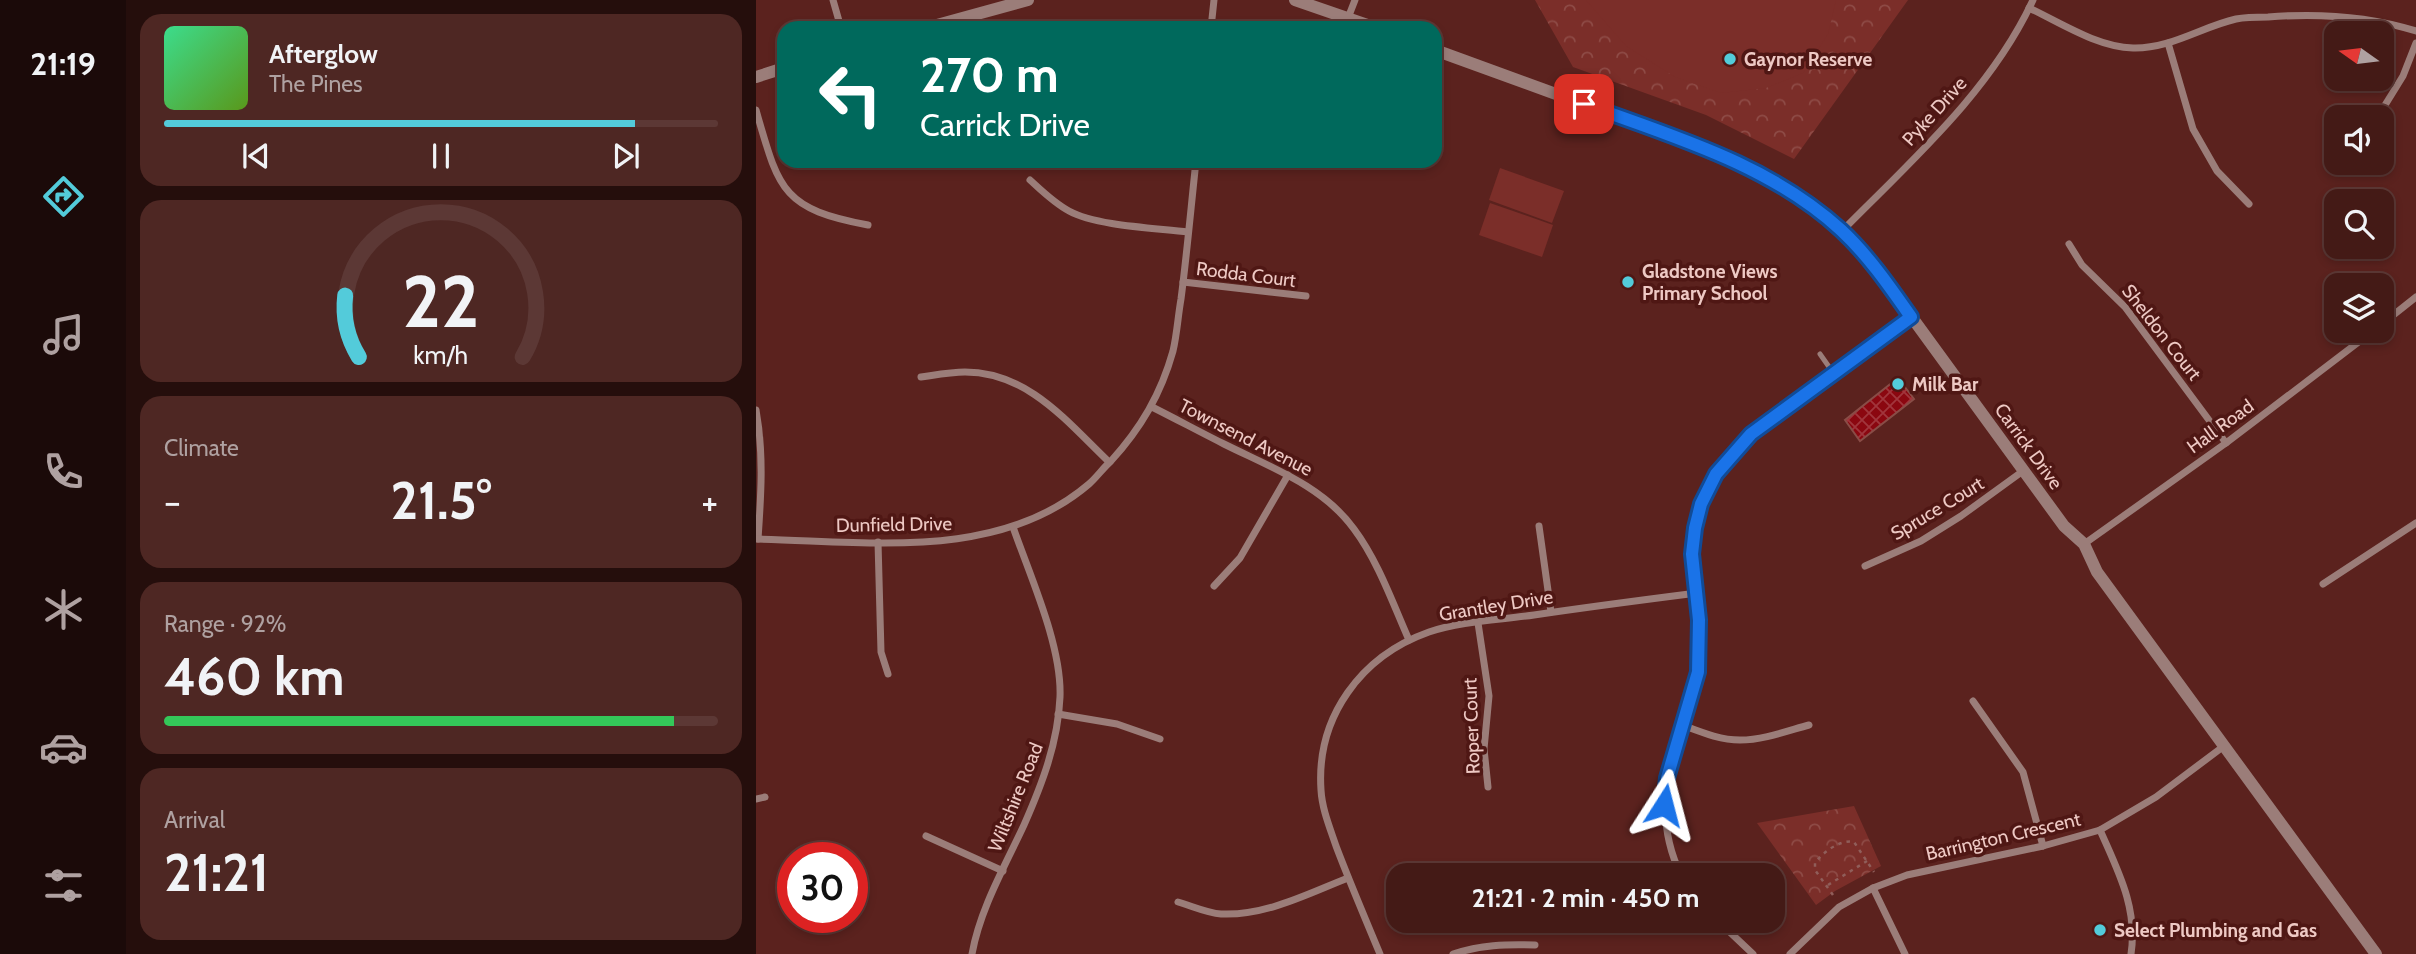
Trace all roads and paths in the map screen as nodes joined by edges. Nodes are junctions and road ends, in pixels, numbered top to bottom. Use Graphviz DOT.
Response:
graph roads {
  1 [pos="834,0"];
  2 [pos="1028,0"];
  3 [pos="1214,0"];
  4 [pos="1295,0"];
  5 [pos="1355,0"];
  6 [pos="2031,4"];
  7 [pos="1348,18"];
  8 [pos="839,21"];
  9 [pos="952,21"];
  10 [pos="1212,21"];
  11 [pos="1356,21"];
  12 [pos="2416,31"];
  13 [pos="2168,43"];
  14 [pos="2416,43"];
  15 [pos="1442,53"];
  16 [pos="777,70"];
  17 [pos="756,77"];
  18 [pos="1592,82"];
  19 [pos="1584,104"];
  20 [pos="2385,105"];
  21 [pos="756,110"];
  22 [pos="1195,168"];
  23 [pos="1030,180"];
  24 [pos="2249,204"];
  25 [pos="868,225"];
  26 [pos="1842,231"];
  27 [pos="1188,232"];
  28 [pos="2069,244"];
  29 [pos="1183,282"];
  30 [pos="1306,296"];
  31 [pos="2416,298"];
  32 [pos="2394,315"];
  33 [pos="1911,317"];
  34 [pos="2357,343"];
  35 [pos="1820,354"];
  36 [pos="1835,374"];
  37 [pos="921,377"];
  38 [pos="1152,407"];
  39 [pos="756,410"];
  40 [pos="2226,443"];
  41 [pos="1109,463"];
  42 [pos="2023,471"];
  43 [pos="1288,475"];
  44 [pos="2416,523"];
  45 [pos="1539,526"];
  46 [pos="1013,527"];
  47 [pos="757,539"];
  48 [pos="878,542"];
  49 [pos="2084,544"];
  50 [pos="1865,566"];
  51 [pos="2323,584"];
  52 [pos="1214,586"];
  53 [pos="1697,593"];
  54 [pos="1551,612"];
  55 [pos="1478,623"];
  56 [pos="1409,640"];
  57 [pos="888,674"];
  58 [pos="1973,701"];
  59 [pos="1058,714"];
  60 [pos="1682,725"];
  61 [pos="1809,725"];
  62 [pos="1160,739"];
  63 [pos="2224,746"];
  64 [pos="1488,787"];
  65 [pos="2100,830"];
  66 [pos="926,836"];
  67 [pos="2043,846"];
  68 [pos="1867,862"];
  69 [pos="1676,863"];
  70 [pos="1003,871"];
  71 [pos="1874,872"];
  72 [pos="1348,878"];
  73 [pos="1827,886"];
  74 [pos="1873,888"];
  75 [pos="1833,895"];
  76 [pos="1178,902"];
  77 [pos="1731,933"];
  78 [pos="1535,945"];
  79 [pos="2372,952"];
  80 [pos="972,954"];
  81 [pos="1380,954"];
  82 [pos="1453,954"];
  83 [pos="1753,954"];
  84 [pos="1790,954"];
  85 [pos="1905,954"];
  86 [pos="2131,954"];
  1 -- 8 [label="street"];
  2 -- 9 [label="street"];
  3 -- 10 [label="street"];
  4 -- 7 [label="street"];
  5 -- 7 [label="street"];
  6 -- 13 [label="street"];
  6 -- 26 [label="street, Pyke Drive"];
  7 -- 11 [label="street"];
  12 -- 13 [label="street"];
  13 -- 24 [label="street"];
  14 -- 20 [label="street"];
  15 -- 19 [label="street, Carrick Drive"];
  16 -- 17 [label="street"];
  18 -- 19 [label="lane"];
  19 -- 26 [label="street, Carrick Drive"];
  21 -- 25 [label="street"];
  22 -- 27 [label="street, Dunfield Drive"];
  23 -- 27 [label="street"];
  26 -- 33 [label="street, Carrick Drive"];
  27 -- 29 [label="street, Dunfield Drive"];
  28 -- 40 [label="street, Sheldon Court"];
  29 -- 30 [label="street, Rodda Court"];
  29 -- 38 [label="street, Dunfield Drive"];
  31 -- 32 [label="street"];
  33 -- 36 [label="street"];
  33 -- 42 [label="street, Carrick Drive"];
  34 -- 40 [label="street, Hall Road"];
  35 -- 36 [label="lane"];
  36 -- 53 [label="street"];
  37 -- 41 [label="street"];
  38 -- 41 [label="street, Dunfield Drive"];
  38 -- 43 [label="street, Townsend Avenue"];
  39 -- 47 [label="street"];
  40 -- 49 [label="street, Hall Road"];
  41 -- 46 [label="street, Dunfield Drive"];
  42 -- 49 [label="street, Carrick Drive"];
  42 -- 50 [label="street, Spruce Court"];
  43 -- 52 [label="street"];
  43 -- 56 [label="street, Townsend Avenue"];
  44 -- 51 [label="street"];
  45 -- 54 [label="street"];
  46 -- 48 [label="street, Dunfield Drive"];
  46 -- 59 [label="street, Wiltshire Road"];
  47 -- 48 [label="street, Dunfield Drive"];
  48 -- 57 [label="street"];
  49 -- 63 [label="street, Carrick Drive"];
  53 -- 54 [label="street, Grantley Drive"];
  53 -- 60 [label="street"];
  54 -- 55 [label="street, Grantley Drive"];
  55 -- 56 [label="street, Grantley Drive"];
  55 -- 64 [label="street, Roper Court"];
  56 -- 72 [label="street, Grantley Drive"];
  58 -- 67 [label="street"];
  59 -- 62 [label="street"];
  59 -- 70 [label="street, Wiltshire Road"];
  60 -- 61 [label="street"];
  60 -- 69 [label="street"];
  63 -- 65 [label="street, Barrington Crescent"];
  63 -- 79 [label="street, Carrick Drive"];
  65 -- 67 [label="street, Barrington Crescent"];
  65 -- 86 [label="street"];
  66 -- 70 [label="street"];
  67 -- 74 [label="street, Barrington Crescent"];
  68 -- 71 [label="path"];
  68 -- 73 [label="path"];
  68 -- 73 [label="path"];
  70 -- 80 [label="street, Wiltshire Road"];
  72 -- 76 [label="street"];
  72 -- 81 [label="street, Grantley Drive"];
  73 -- 75 [label="path"];
  74 -- 84 [label="street, Barrington Crescent"];
  74 -- 85 [label="street"];
  77 -- 83 [label="street"];
  78 -- 82 [label="street"];
}
